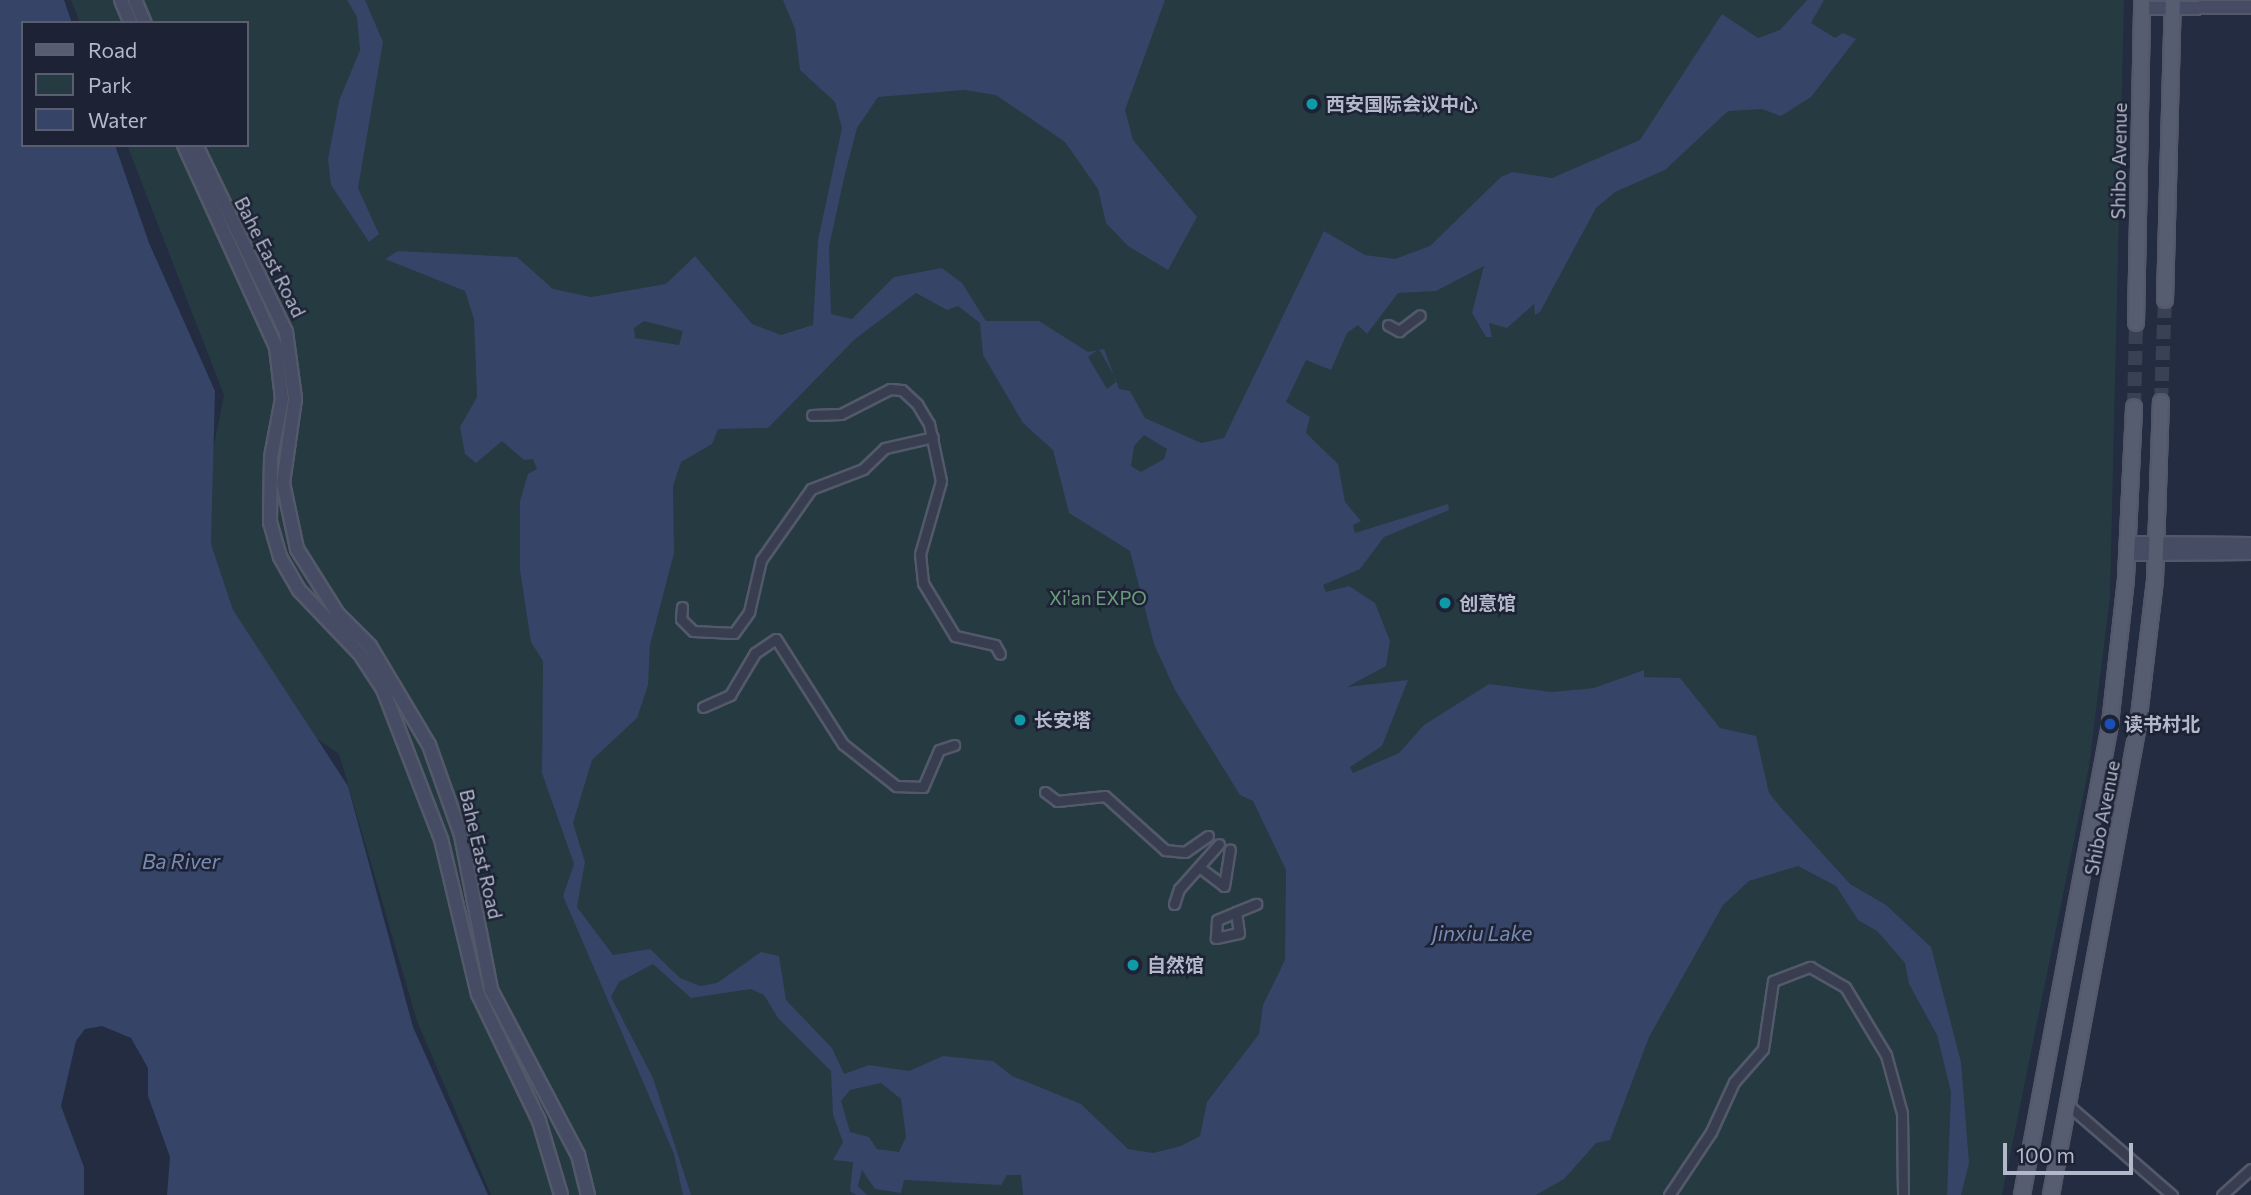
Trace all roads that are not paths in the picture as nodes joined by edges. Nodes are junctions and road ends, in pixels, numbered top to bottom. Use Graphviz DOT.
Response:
graph roads {
  1 [pos="121,0"];
  2 [pos="135,0"];
  3 [pos="2142,4"];
  4 [pos="2173,4"];
  5 [pos="2251,8"];
  6 [pos="130,21"];
  7 [pos="144,21"];
  8 [pos="185,147"];
  9 [pos="197,147"];
  10 [pos="2165,300"];
  11 [pos="1420,315"];
  12 [pos="2136,323"];
  13 [pos="1388,325"];
  14 [pos="2161,402"];
  15 [pos="2134,407"];
  16 [pos="812,415"];
  17 [pos="933,437"];
  18 [pos="2251,544"];
  19 [pos="2128,548"];
  20 [pos="2157,549"];
  21 [pos="2251,554"];
  22 [pos="682,607"];
  23 [pos="1000,654"];
  24 [pos="703,707"];
  25 [pos="954,745"];
  26 [pos="1045,792"];
  27 [pos="1208,836"];
  28 [pos="1219,844"];
  29 [pos="1230,849"];
  30 [pos="1199,867"];
  31 [pos="1174,904"];
  32 [pos="1256,904"];
  33 [pos="1236,912"];
  34 [pos="510,1049"];
  35 [pos="2068,1105"];
  36 [pos="2251,1169"];
  37 [pos="561,1195"];
  38 [pos="588,1195"];
  39 [pos="1669,1195"];
  40 [pos="1903,1195"];
  41 [pos="2022,1195"];
  42 [pos="2051,1195"];
  43 [pos="2172,1195"];
  44 [pos="2222,1195"];
  1 -- 6 [label="street"];
  2 -- 7 [label="street"];
  3 -- 4 [label="street"];
  3 -- 12 [label="main road, Shibo Avenue"];
  4 -- 5 [label="street"];
  4 -- 10 [label="main road"];
  8 -- 34 [label="street, Bahe East Road"];
  9 -- 34 [label="street, Bahe East Road"];
  11 -- 13 [label="street"];
  14 -- 20 [label="main road, Shibo Avenue"];
  15 -- 19 [label="main road, Shibo Avenue"];
  16 -- 17 [label="street"];
  17 -- 22 [label="street"];
  17 -- 23 [label="street"];
  18 -- 20 [label="street"];
  19 -- 20 [label="street"];
  19 -- 41 [label="main road, Shibo Avenue"];
  20 -- 21 [label="street"];
  20 -- 35 [label="main road, Shibo Avenue"];
  24 -- 25 [label="street"];
  26 -- 27 [label="street"];
  28 -- 30 [label="street"];
  29 -- 30 [label="street"];
  30 -- 31 [label="street"];
  32 -- 33 [label="street"];
  34 -- 37 [label="street, Bahe East Road"];
  34 -- 38 [label="street, Bahe East Road"];
  35 -- 42 [label="main road, Shibo Avenue"];
  35 -- 43 [label="street"];
  36 -- 44 [label="street"];
  39 -- 40 [label="street"];
}
